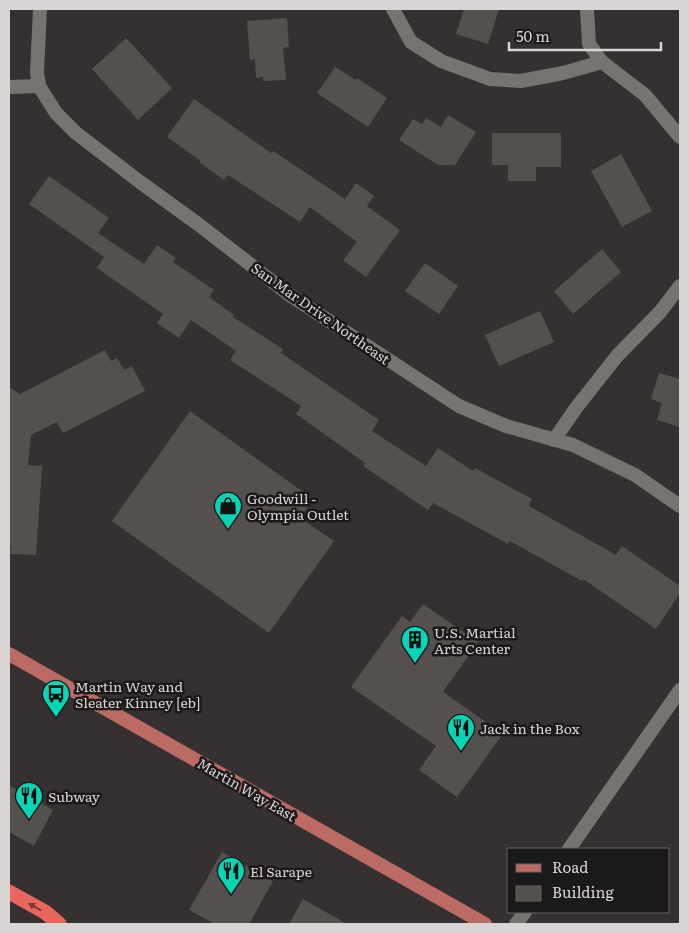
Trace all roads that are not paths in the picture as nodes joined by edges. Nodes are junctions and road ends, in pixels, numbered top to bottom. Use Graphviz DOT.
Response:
graph roads {
  1 [pos="40,9"];
  2 [pos="393,9"];
  3 [pos="587,9"];
  4 [pos="602,62"];
  5 [pos="39,86"];
  6 [pos="9,87"];
  7 [pos="680,137"];
  8 [pos="680,286"];
  9 [pos="554,440"];
  10 [pos="680,506"];
  11 [pos="9,654"];
  12 [pos="680,690"];
  13 [pos="570,848"];
  14 [pos="9,892"];
  15 [pos="523,913"];
  16 [pos="59,924"];
  17 [pos="485,924"];
  18 [pos="516,924"];
  1 -- 5 [label="street, San Mar Drive Northeast"];
  2 -- 4 [label="street"];
  3 -- 4 [label="street"];
  4 -- 7 [label="street"];
  5 -- 6 [label="street"];
  5 -- 9 [label="street, San Mar Drive Northeast"];
  8 -- 9 [label="street"];
  9 -- 10 [label="street, San Mar Drive Northeast"];
  11 -- 17 [label="main road, Martin Way East"];
  12 -- 13 [label="street"];
  16 -- 14 [label="highway, one-way"];
  15 -- 18 [label="street"];
}
